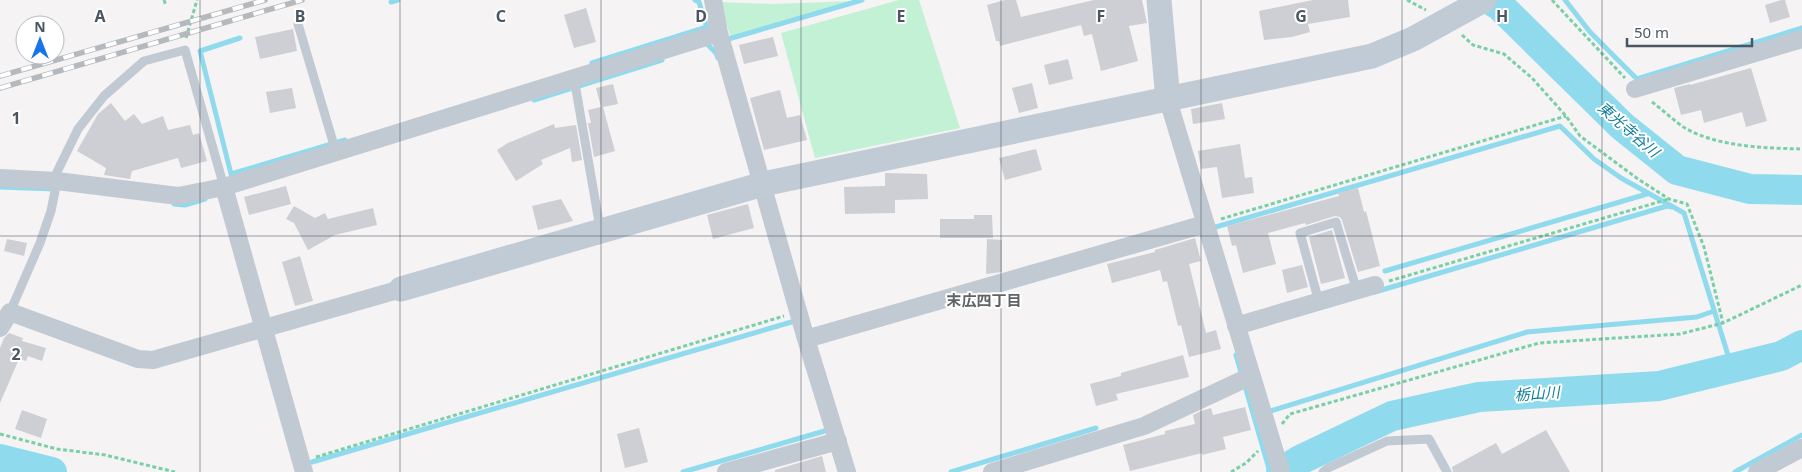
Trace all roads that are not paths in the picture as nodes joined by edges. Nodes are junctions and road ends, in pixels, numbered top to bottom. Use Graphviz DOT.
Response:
graph roads {
  1 [pos="713,0"];
  2 [pos="1159,0"];
  3 [pos="1484,0"];
  4 [pos="298,24"];
  5 [pos="719,34"];
  6 [pos="1802,39"];
  7 [pos="574,78"];
  8 [pos="1635,89"];
  9 [pos="1168,100"];
  10 [pos="336,152"];
  11 [pos="0,178"];
  12 [pos="57,181"];
  13 [pos="763,184"];
  14 [pos="224,187"];
  15 [pos="1205,224"];
  16 [pos="601,232"];
  17 [pos="1375,285"];
  18 [pos="401,289"];
  19 [pos="1357,291"];
  20 [pos="1319,302"];
  21 [pos="10,312"];
  22 [pos="1236,326"];
  23 [pos="0,328"];
  24 [pos="264,329"];
  25 [pos="806,339"];
  26 [pos="1250,376"];
  27 [pos="838,441"];
  28 [pos="1802,448"];
  29 [pos="1279,466"];
  30 [pos="302,467"];
  31 [pos="726,472"];
  32 [pos="847,472"];
  33 [pos="992,472"];
  34 [pos="1323,472"];
  35 [pos="1447,472"];
  36 [pos="1757,472"];
  1 -- 5 [label="street"];
  2 -- 9 [label="street"];
  3 -- 9 [label="street"];
  4 -- 10 [label="lane"];
  5 -- 7 [label="street"];
  5 -- 13 [label="street"];
  6 -- 8 [label="street"];
  7 -- 10 [label="street"];
  7 -- 16 [label="lane"];
  9 -- 13 [label="street"];
  9 -- 15 [label="street"];
  10 -- 14 [label="street"];
  11 -- 12 [label="street"];
  12 -- 14 [label="street"];
  12 -- 14 [label="lane"];
  12 -- 21 [label="lane"];
  13 -- 16 [label="street"];
  13 -- 25 [label="street"];
  14 -- 24 [label="street"];
  15 -- 22 [label="street"];
  15 -- 25 [label="street"];
  16 -- 18 [label="street"];
  17 -- 19 [label="street"];
  18 -- 24 [label="street"];
  19 -- 20 [label="street"];
  19 -- 20 [label="lane"];
  20 -- 22 [label="street"];
  21 -- 23 [label="street"];
  21 -- 24 [label="street"];
  22 -- 26 [label="street"];
  24 -- 30 [label="street"];
  25 -- 27 [label="street"];
  26 -- 29 [label="street"];
  26 -- 33 [label="street"];
  27 -- 31 [label="street"];
  27 -- 32 [label="street"];
  28 -- 36 [label="street"];
  34 -- 35 [label="lane"];
}
